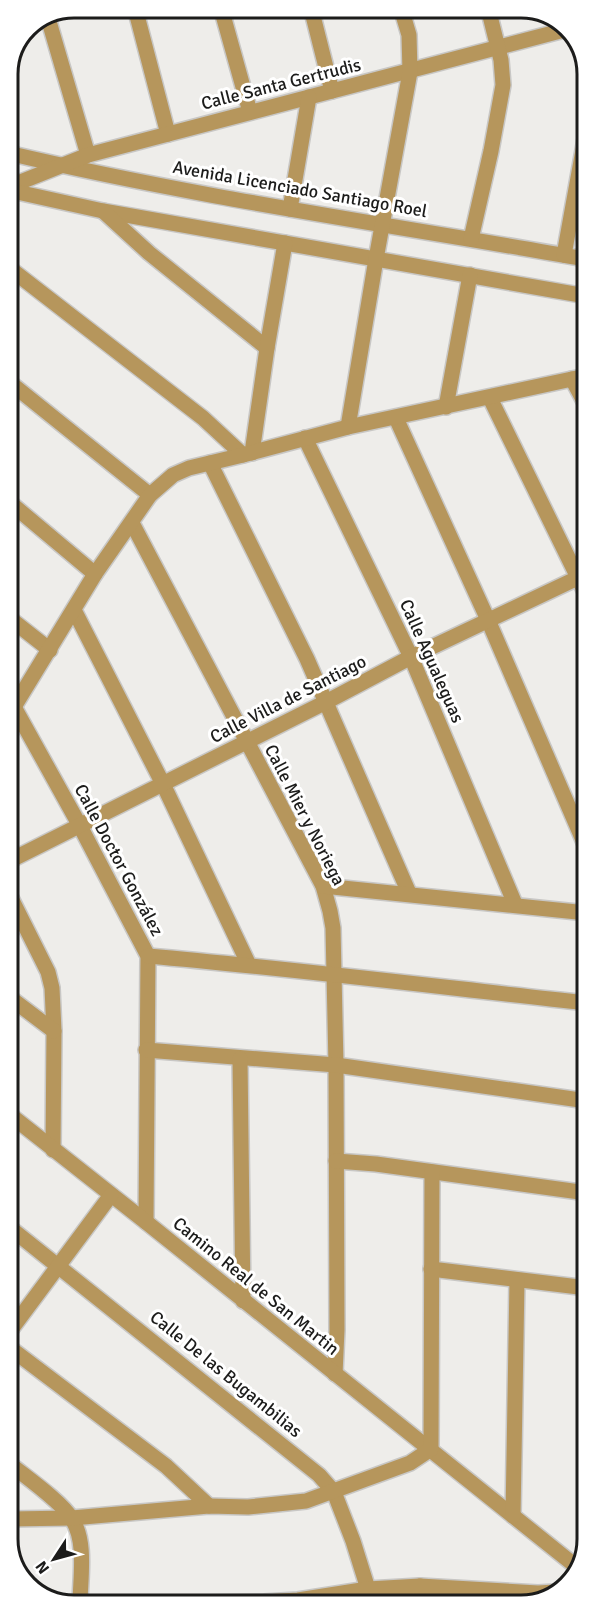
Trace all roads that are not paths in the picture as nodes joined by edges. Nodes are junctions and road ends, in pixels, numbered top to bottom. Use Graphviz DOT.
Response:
graph roads {
  1 [pos="138,18"];
  2 [pos="224,18"];
  3 [pos="314,18"];
  4 [pos="404,18"];
  5 [pos="491,18"];
  6 [pos="50,24"];
  7 [pos="558,32"];
  8 [pos="497,48"];
  9 [pos="411,72"];
  10 [pos="332,91"];
  11 [pos="309,97"];
  12 [pos="250,112"];
  13 [pos="168,134"];
  14 [pos="18,155"];
  15 [pos="88,155"];
  16 [pos="62,166"];
  17 [pos="577,183"];
  18 [pos="18,185"];
  19 [pos="18,191"];
  20 [pos="290,209"];
  21 [pos="104,211"];
  22 [pos="384,225"];
  23 [pos="471,239"];
  24 [pos="285,243"];
  25 [pos="564,255"];
  26 [pos="577,257"];
  27 [pos="376,259"];
  28 [pos="18,275"];
  29 [pos="470,275"];
  30 [pos="577,295"];
  31 [pos="267,348"];
  32 [pos="577,377"];
  33 [pos="18,389"];
  34 [pos="490,398"];
  35 [pos="446,407"];
  36 [pos="396,418"];
  37 [pos="348,427"];
  38 [pos="305,438"];
  39 [pos="248,454"];
  40 [pos="210,463"];
  41 [pos="150,495"];
  42 [pos="18,509"];
  43 [pos="132,523"];
  44 [pos="577,565"];
  45 [pos="95,574"];
  46 [pos="577,577"];
  47 [pos="74,610"];
  48 [pos="488,620"];
  49 [pos="18,625"];
  50 [pos="50,650"];
  51 [pos="411,657"];
  52 [pos="18,700"];
  53 [pos="326,702"];
  54 [pos="18,723"];
  55 [pos="246,742"];
  56 [pos="163,784"];
  57 [pos="577,810"];
  58 [pos="80,826"];
  59 [pos="18,857"];
  60 [pos="322,886"];
  61 [pos="409,893"];
  62 [pos="515,904"];
  63 [pos="18,912"];
  64 [pos="577,912"];
  65 [pos="148,956"];
  66 [pos="249,964"];
  67 [pos="334,973"];
  68 [pos="577,1001"];
  69 [pos="18,1004"];
  70 [pos="54,1031"];
  71 [pos="146,1050"];
  72 [pos="240,1059"];
  73 [pos="336,1065"];
  74 [pos="577,1100"];
  75 [pos="18,1121"];
  76 [pos="53,1150"];
  77 [pos="336,1161"];
  78 [pos="432,1172"];
  79 [pos="577,1192"];
  80 [pos="111,1195"];
  81 [pos="146,1222"];
  82 [pos="18,1234"];
  83 [pos="59,1266"];
  84 [pos="431,1269"];
  85 [pos="517,1280"];
  86 [pos="577,1287"];
  87 [pos="243,1301"];
  88 [pos="18,1319"];
  89 [pos="18,1354"];
  90 [pos="335,1374"];
  91 [pos="431,1449"];
  92 [pos="18,1470"];
  93 [pos="334,1492"];
  94 [pos="209,1506"];
  95 [pos="513,1516"];
  96 [pos="72,1518"];
  97 [pos="18,1519"];
  98 [pos="572,1563"];
  99 [pos="420,1586"];
  100 [pos="368,1589"];
  101 [pos="536,1593"];
  102 [pos="80,1595"];
  103 [pos="330,1595"];
  104 [pos="422,1595"];
  1 -- 13 [label="street"];
  2 -- 12 [label="street"];
  3 -- 10 [label="street"];
  4 -- 9 [label="street"];
  5 -- 8 [label="street"];
  6 -- 15 [label="street"];
  7 -- 8 [label="street, Calle Santa Gertrudis"];
  8 -- 9 [label="street, Calle Santa Gertrudis"];
  8 -- 23 [label="street"];
  9 -- 10 [label="street, Calle Santa Gertrudis"];
  9 -- 22 [label="street"];
  10 -- 11 [label="street, Calle Santa Gertrudis"];
  11 -- 12 [label="street, Calle Santa Gertrudis"];
  11 -- 20 [label="street"];
  12 -- 13 [label="street, Calle Santa Gertrudis"];
  13 -- 15 [label="street, Calle Santa Gertrudis"];
  14 -- 16 [label="street, Avenida Licenciado Santiago Roel"];
  15 -- 16 [label="street, Calle Santa Gertrudis"];
  16 -- 18 [label="street, Calle Santa Gertrudis"];
  16 -- 20 [label="street, Avenida Licenciado Santiago Roel"];
  17 -- 25 [label="street"];
  19 -- 21 [label="street"];
  20 -- 22 [label="street, Avenida Licenciado Santiago Roel"];
  21 -- 24 [label="street"];
  21 -- 31 [label="street"];
  22 -- 23 [label="street, Avenida Licenciado Santiago Roel"];
  22 -- 27 [label="street"];
  23 -- 25 [label="street, Avenida Licenciado Santiago Roel"];
  24 -- 27 [label="street"];
  24 -- 31 [label="street"];
  25 -- 26 [label="street, Avenida Licenciado Santiago Roel"];
  27 -- 29 [label="street"];
  27 -- 37 [label="street"];
  28 -- 39 [label="street"];
  29 -- 30 [label="street"];
  29 -- 35 [label="street"];
  31 -- 39 [label="street"];
  32 -- 34 [label="street"];
  33 -- 41 [label="street"];
  34 -- 35 [label="street"];
  34 -- 44 [label="street"];
  35 -- 36 [label="street"];
  36 -- 37 [label="street"];
  36 -- 48 [label="street"];
  37 -- 38 [label="street"];
  38 -- 39 [label="street"];
  38 -- 51 [label="street, Calle Agualeguas"];
  39 -- 40 [label="street"];
  40 -- 41 [label="street"];
  40 -- 53 [label="street"];
  41 -- 43 [label="street"];
  42 -- 45 [label="street"];
  43 -- 45 [label="street"];
  43 -- 55 [label="street, Calle Mier y Noriega"];
  45 -- 47 [label="street"];
  46 -- 48 [label="street, Calle Villa de Santiago"];
  47 -- 50 [label="street"];
  47 -- 56 [label="street"];
  48 -- 51 [label="street, Calle Villa de Santiago"];
  48 -- 57 [label="street"];
  49 -- 50 [label="street"];
  50 -- 52 [label="street"];
  51 -- 53 [label="street, Calle Villa de Santiago"];
  51 -- 62 [label="street, Calle Agualeguas"];
  53 -- 55 [label="street, Calle Villa de Santiago"];
  53 -- 61 [label="street"];
  54 -- 58 [label="street, Calle Doctor González"];
  55 -- 56 [label="street, Calle Villa de Santiago"];
  55 -- 60 [label="street, Calle Mier y Noriega"];
  56 -- 58 [label="street, Calle Villa de Santiago"];
  56 -- 66 [label="street"];
  58 -- 59 [label="street, Calle Villa de Santiago"];
  58 -- 65 [label="street, Calle Doctor González"];
  60 -- 61 [label="street"];
  60 -- 67 [label="street, Calle Mier y Noriega"];
  61 -- 62 [label="street"];
  62 -- 64 [label="street"];
  63 -- 70 [label="street"];
  65 -- 66 [label="street"];
  65 -- 71 [label="street, Calle Doctor González"];
  66 -- 67 [label="street"];
  67 -- 68 [label="street"];
  67 -- 73 [label="street, Calle Mier y Noriega"];
  69 -- 70 [label="street"];
  70 -- 76 [label="street"];
  71 -- 72 [label="street"];
  71 -- 81 [label="street, Calle Doctor González"];
  72 -- 73 [label="street"];
  72 -- 87 [label="street"];
  73 -- 74 [label="street"];
  73 -- 77 [label="street, Calle Mier y Noriega"];
  75 -- 76 [label="street, Camino Real de San Martin"];
  76 -- 80 [label="street, Camino Real de San Martin"];
  77 -- 78 [label="street"];
  77 -- 90 [label="street, Calle Mier y Noriega"];
  78 -- 79 [label="street"];
  78 -- 84 [label="street"];
  80 -- 81 [label="street, Camino Real de San Martin"];
  80 -- 83 [label="street"];
  81 -- 87 [label="street, Camino Real de San Martin"];
  82 -- 83 [label="street, Calle De las Bugambilias"];
  83 -- 88 [label="street"];
  83 -- 93 [label="street, Calle De las Bugambilias"];
  84 -- 85 [label="street"];
  84 -- 91 [label="street"];
  85 -- 86 [label="street"];
  85 -- 95 [label="street"];
  87 -- 90 [label="street, Camino Real de San Martin"];
  89 -- 94 [label="street"];
  90 -- 91 [label="street, Camino Real de San Martin"];
  91 -- 93 [label="street"];
  91 -- 95 [label="street, Camino Real de San Martin"];
  92 -- 96 [label="street"];
  93 -- 94 [label="street"];
  93 -- 100 [label="street, Calle De las Bugambilias"];
  94 -- 96 [label="street"];
  95 -- 98 [label="street, Camino Real de San Martin"];
  96 -- 97 [label="street"];
  96 -- 102 [label="street"];
  99 -- 100 [label="street"];
  99 -- 101 [label="street"];
  99 -- 104 [label="street"];
  100 -- 103 [label="street"];
}
